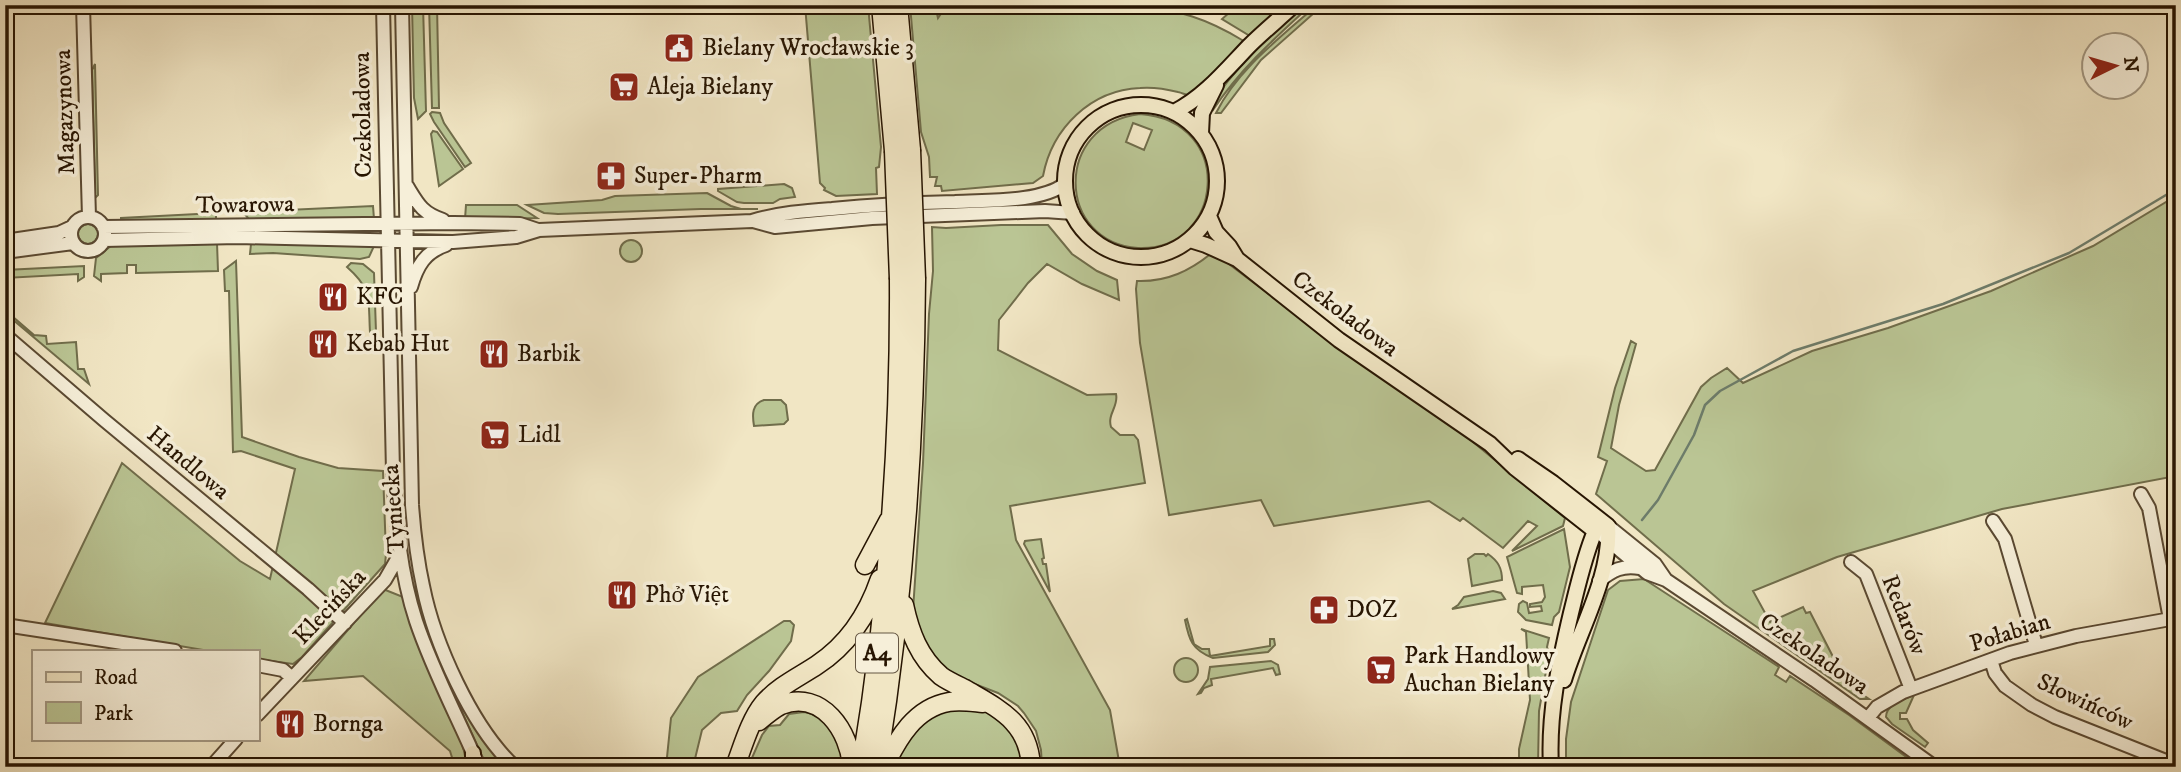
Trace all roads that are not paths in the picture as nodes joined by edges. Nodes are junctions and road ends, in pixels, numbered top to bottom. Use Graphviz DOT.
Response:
graph roads {
  1 [pos="83,5"];
  2 [pos="383,5"];
  3 [pos="402,5"];
  4 [pos="881,5"];
  5 [pos="898,5"];
  6 [pos="1294,5"];
  7 [pos="1218,80"];
  8 [pos="1174,112"];
  9 [pos="1201,133"];
  10 [pos="902,150"];
  11 [pos="406,184"];
  12 [pos="1065,184"];
  13 [pos="1073,213"];
  14 [pos="1209,215"];
  15 [pos="89,217"];
  16 [pos="752,221"];
  17 [pos="388,223"];
  18 [pos="406,223"];
  19 [pos="453,223"];
  20 [pos="72,227"];
  21 [pos="539,230"];
  22 [pos="103,233"];
  23 [pos="1190,240"];
  24 [pos="5,241"];
  25 [pos="388,241"];
  26 [pos="407,241"];
  27 [pos="453,242"];
  28 [pos="73,243"];
  29 [pos="5,251"];
  30 [pos="1237,259"];
  31 [pos="907,279"];
  32 [pos="408,298"];
  33 [pos="5,335"];
  34 [pos="2141,494"];
  35 [pos="891,514"];
  36 [pos="1993,521"];
  37 [pos="1602,528"];
  38 [pos="890,539"];
  39 [pos="1609,541"];
  40 [pos="400,554"];
  41 [pos="1851,562"];
  42 [pos="865,565"];
  43 [pos="1640,568"];
  44 [pos="385,580"];
  45 [pos="1666,580"];
  46 [pos="1599,581"];
  47 [pos="405,583"];
  48 [pos="901,592"];
  49 [pos="2173,618"];
  50 [pos="345,622"];
  51 [pos="5,625"];
  52 [pos="2036,645"];
  53 [pos="168,650"];
  54 [pos="1991,660"];
  55 [pos="259,665"];
  56 [pos="292,678"];
  57 [pos="1911,688"];
  58 [pos="987,703"];
  59 [pos="1554,705"];
  60 [pos="259,713"];
  61 [pos="1868,718"];
  62 [pos="748,734"];
  63 [pos="235,740"];
  64 [pos="475,762"];
  65 [pos="512,765"];
  66 [pos="2176,765"];
  67 [pos="211,767"];
  68 [pos="735,767"];
  69 [pos="852,767"];
  70 [pos="861,767"];
  71 [pos="877,767"];
  72 [pos="884,767"];
  73 [pos="1031,767"];
  74 [pos="1551,767"];
  75 [pos="1935,767"];
  1 -- 15 [label="street, Magazynowa"];
  2 -- 17 [label="street, Czekoladowa"];
  3 -- 11 [label="street, Czekoladowa"];
  4 -- 10 [label="highway, A4"];
  5 -- 10 [label="highway, A4"];
  6 -- 7 [label="main road"];
  7 -- 8 [label="main road"];
  7 -- 9 [label="main road"];
  8 -- 9 [label="main road"];
  8 -- 12 [label="main road"];
  9 -- 14 [label="main road"];
  10 -- 31 [label="highway, A4, bridge"];
  11 -- 18 [label="street, Czekoladowa"];
  11 -- 19 [label="street"];
  12 -- 13 [label="main road"];
  12 -- 16 [label="street"];
  13 -- 16 [label="street"];
  13 -- 23 [label="main road"];
  14 -- 23 [label="main road"];
  14 -- 30 [label="main road, Czekoladowa"];
  15 -- 20 [label="street"];
  15 -- 22 [label="street"];
  16 -- 21 [label="street"];
  17 -- 18 [label="street"];
  17 -- 22 [label="street, Towarowa"];
  17 -- 25 [label="street, Czekoladowa"];
  18 -- 19 [label="street"];
  18 -- 26 [label="street, Tyniecka"];
  19 -- 21 [label="street"];
  20 -- 24 [label="street"];
  20 -- 28 [label="street"];
  21 -- 27 [label="street"];
  22 -- 25 [label="street, Towarowa"];
  22 -- 28 [label="street"];
  23 -- 30 [label="main road, Czekoladowa"];
  25 -- 26 [label="street"];
  25 -- 40 [label="street, Tyniecka"];
  26 -- 27 [label="street"];
  26 -- 32 [label="street, Tyniecka"];
  27 -- 32 [label="street"];
  28 -- 29 [label="street"];
  30 -- 37 [label="main road, Czekoladowa"];
  31 -- 35 [label="highway, A4"];
  31 -- 48 [label="highway, A4"];
  32 -- 65 [label="street, Tyniecka"];
  33 -- 50 [label="street, Handlowa"];
  34 -- 49 [label="street"];
  35 -- 38 [label="highway, A4"];
  35 -- 42 [label="highway"];
  36 -- 52 [label="street"];
  37 -- 39 [label="main road"];
  37 -- 45 [label="street, Czekoladowa"];
  37 -- 59 [label="main road"];
  38 -- 62 [label="highway"];
  38 -- 70 [label="highway, A4"];
  39 -- 43 [label="street, Czekoladowa"];
  39 -- 46 [label="main road"];
  40 -- 44 [label="street, Klecińska"];
  40 -- 47 [label="street, Tyniecka"];
  41 -- 57 [label="street, Redarów"];
  43 -- 45 [label="street, Czekoladowa"];
  43 -- 46 [label="street"];
  44 -- 47 [label="street"];
  44 -- 50 [label="street, Klecińska"];
  45 -- 61 [label="street, Czekoladowa"];
  46 -- 59 [label="main road"];
  47 -- 64 [label="street, Tyniecka"];
  48 -- 58 [label="highway"];
  48 -- 71 [label="highway"];
  49 -- 52 [label="street, Połabian"];
  50 -- 56 [label="street, Klecińska"];
  51 -- 53 [label="street"];
  52 -- 54 [label="street, Połabian"];
  54 -- 57 [label="street, Połabian"];
  54 -- 66 [label="street, Słowińców"];
  55 -- 56 [label="street"];
  56 -- 60 [label="street, Klecińska"];
  57 -- 61 [label="street, Połabian"];
  58 -- 72 [label="highway"];
  58 -- 73 [label="highway"];
  59 -- 74 [label="main road"];
  61 -- 75 [label="street, Czekoladowa"];
  62 -- 68 [label="highway"];
  62 -- 69 [label="highway"];
  63 -- 67 [label="street"];
}
